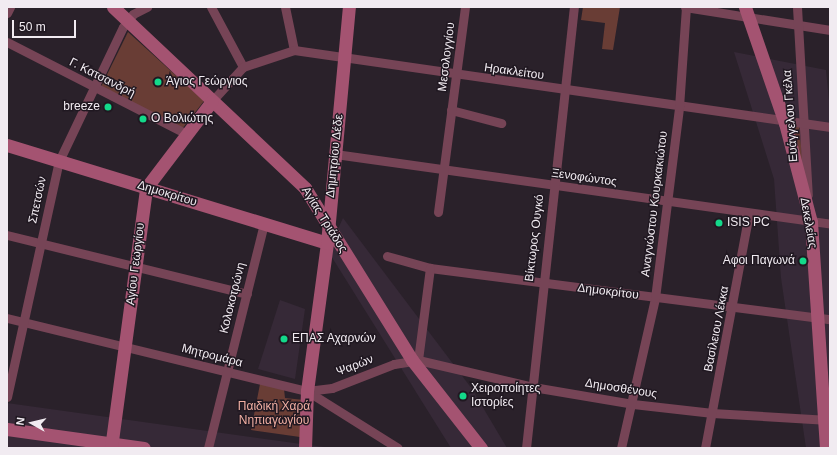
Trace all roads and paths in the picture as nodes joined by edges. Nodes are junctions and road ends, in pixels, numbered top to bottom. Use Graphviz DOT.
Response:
graph roads {
  1 [pos="10,7"];
  2 [pos="113,7"];
  3 [pos="147,7"];
  4 [pos="211,7"];
  5 [pos="285,7"];
  6 [pos="349,7"];
  7 [pos="465,7"];
  8 [pos="574,7"];
  9 [pos="686,7"];
  10 [pos="797,7"];
  11 [pos="747,12"];
  12 [pos="7,13"];
  13 [pos="127,20"];
  14 [pos="797,25"];
  15 [pos="830,30"];
  16 [pos="7,42"];
  17 [pos="294,50"];
  18 [pos="345,57"];
  19 [pos="243,67"];
  20 [pos="457,76"];
  21 [pos="93,87"];
  22 [pos="564,91"];
  23 [pos="212,101"];
  24 [pos="679,107"];
  25 [pos="451,110"];
  26 [pos="785,122"];
  27 [pos="501,123"];
  28 [pos="803,125"];
  29 [pos="830,127"];
  30 [pos="187,134"];
  31 [pos="7,145"];
  32 [pos="335,154"];
  33 [pos="59,161"];
  34 [pos="444,170"];
  35 [pos="553,186"];
  36 [pos="146,188"];
  37 [pos="667,202"];
  38 [pos="438,212"];
  39 [pos="749,214"];
  40 [pos="811,222"];
  41 [pos="264,224"];
  42 [pos="830,224"];
  43 [pos="328,226"];
  44 [pos="7,235"];
  45 [pos="41,243"];
  46 [pos="327,243"];
  47 [pos="387,256"];
  48 [pos="135,265"];
  49 [pos="430,268"];
  50 [pos="541,284"];
  51 [pos="247,294"];
  52 [pos="655,298"];
  53 [pos="734,305"];
  54 [pos="7,318"];
  55 [pos="825,318"];
  56 [pos="23,322"];
  57 [pos="126,347"];
  58 [pos="415,360"];
  59 [pos="227,372"];
  60 [pos="533,387"];
  61 [pos="307,391"];
  62 [pos="7,397"];
  63 [pos="633,404"];
  64 [pos="712,413"];
  65 [pos="826,420"];
  66 [pos="7,429"];
  67 [pos="112,446"];
  68 [pos="144,448"];
  69 [pos="208,448"];
  70 [pos="305,448"];
  71 [pos="398,448"];
  72 [pos="481,448"];
  73 [pos="526,448"];
  74 [pos="621,448"];
  75 [pos="705,448"];
  76 [pos="826,448"];
  1 -- 12 [label="street"];
  2 -- 13 [label="street, Αγίας Τριάδος"];
  3 -- 13 [label="street"];
  4 -- 19 [label="street"];
  5 -- 17 [label="street"];
  6 -- 18 [label="street, Δημητρίου Δέδε"];
  7 -- 20 [label="street, Μεσολογγίου"];
  8 -- 22 [label="street, Βίκτωρος Ουγκό"];
  9 -- 11 [label="street"];
  9 -- 24 [label="street, Αναγνώστου Κουρκακιώτου"];
  10 -- 14 [label="street, Ευάγγελου Γκέλα"];
  11 -- 14 [label="street"];
  11 -- 26 [label="street, Δεκελείας"];
  13 -- 21 [label="street, Σπετσών"];
  13 -- 23 [label="street, Αγίας Τριάδος"];
  14 -- 15 [label="street"];
  14 -- 28 [label="street, Ευάγγελου Γκέλα"];
  16 -- 21 [label="street, Γ. Κατσανδρή"];
  17 -- 18 [label="street, Ηρακλείτου"];
  17 -- 19 [label="street, Ηρακλείτου"];
  18 -- 20 [label="street, Ηρακλείτου"];
  18 -- 32 [label="street, Δημητρίου Δέδε"];
  19 -- 23 [label="street, Ηρακλείτου"];
  20 -- 22 [label="street, Ηρακλείτου"];
  20 -- 25 [label="street, Μεσολογγίου"];
  21 -- 30 [label="street, Γ. Κατσανδρή"];
  21 -- 33 [label="street, Σπετσών"];
  22 -- 24 [label="street, Ηρακλείτου"];
  22 -- 35 [label="street, Βίκτωρος Ουγκό"];
  23 -- 30 [label="street, Αγίου Γεωργίου"];
  23 -- 43 [label="street, Αγίας Τριάδος"];
  24 -- 26 [label="street, Ηρακλείτου"];
  24 -- 37 [label="street, Αναγνώστου Κουρκακιώτου"];
  25 -- 27 [label="street, Μεσολογγίου"];
  25 -- 34 [label="street, Μεσολογγίου"];
  26 -- 28 [label="street, Ηρακλείτου"];
  26 -- 40 [label="street, Δεκελείας"];
  28 -- 29 [label="street, Ηρακλείτου"];
  28 -- 40 [label="street, Ευάγγελου Γκέλα"];
  30 -- 36 [label="street, Αγίου Γεωργίου"];
  31 -- 33 [label="street, Δημοκρίτου"];
  32 -- 34 [label="street, Ξενοφώντος"];
  32 -- 43 [label="street, Δημητρίου Δέδε"];
  33 -- 36 [label="street, Δημοκρίτου"];
  33 -- 45 [label="street, Σπετσών"];
  34 -- 35 [label="street, Ξενοφώντος"];
  34 -- 38 [label="street, Μεσολογγίου"];
  35 -- 37 [label="street, Ξενοφώντος"];
  35 -- 50 [label="street, Βίκτωρος Ουγκό"];
  36 -- 41 [label="street, Δημοκρίτου"];
  36 -- 48 [label="street, Αγίου Γεωργίου"];
  37 -- 39 [label="street, Ξενοφώντος"];
  37 -- 52 [label="street, Αναγνώστου Κουρκακιώτου"];
  39 -- 40 [label="street, Ξενοφώντος"];
  39 -- 53 [label="street, Βασίλειου Λέκκα"];
  40 -- 42 [label="street, Ξενοφώντος"];
  40 -- 55 [label="street, Δεκελείας"];
  41 -- 46 [label="street, Δημοκρίτου"];
  41 -- 51 [label="street, Κολοκοτρώνη"];
  43 -- 46 [label="street, Δημητρίου Δέδε"];
  43 -- 58 [label="street, Αγίας Τριάδος"];
  44 -- 45 [label="street"];
  45 -- 48 [label="street"];
  45 -- 56 [label="street, Σπετσών"];
  46 -- 61 [label="street, Δημητρίου Δέδε"];
  47 -- 49 [label="street, Δημοκρίτου"];
  48 -- 51 [label="street"];
  48 -- 57 [label="street, Αγίου Γεωργίου"];
  49 -- 50 [label="street, Δημοκρίτου"];
  49 -- 58 [label="street"];
  50 -- 52 [label="street, Δημοκρίτου"];
  50 -- 60 [label="street, Βίκτωρος Ουγκό"];
  51 -- 59 [label="street, Κολοκοτρώνη"];
  52 -- 53 [label="street, Δημοκρίτου"];
  52 -- 63 [label="street, Αναγνώστου Κουρκακιώτου"];
  53 -- 55 [label="street, Δημοκρίτου"];
  53 -- 64 [label="street, Βασίλειου Λέκκα"];
  54 -- 56 [label="street, Μητρομάρα"];
  55 -- 65 [label="street, Δεκελείας"];
  56 -- 57 [label="street, Μητρομάρα"];
  56 -- 62 [label="street, Σπετσών"];
  57 -- 59 [label="street, Μητρομάρα"];
  57 -- 67 [label="street, Αγίου Γεωργίου"];
  58 -- 60 [label="street, Δημοσθένους"];
  58 -- 61 [label="street, Ψαρών"];
  58 -- 72 [label="street, Αγίας Τριάδος"];
  59 -- 61 [label="street, Μητρομάρα"];
  59 -- 69 [label="street, Κολοκοτρώνη"];
  60 -- 63 [label="street, Δημοσθένους"];
  60 -- 73 [label="street, Βίκτωρος Ουγκό"];
  61 -- 70 [label="street, Δημητρίου Δέδε"];
  61 -- 71 [label="street, Μητρομάρα"];
  63 -- 64 [label="street, Δημοσθένους"];
  63 -- 74 [label="street, Αναγνώστου Κουρκακιώτου"];
  64 -- 65 [label="street, Δημοσθένους"];
  64 -- 75 [label="street, Βασίλειου Λέκκα"];
  65 -- 76 [label="street, Δεκελείας"];
  66 -- 67 [label="street"];
  67 -- 68 [label="street"];
}
